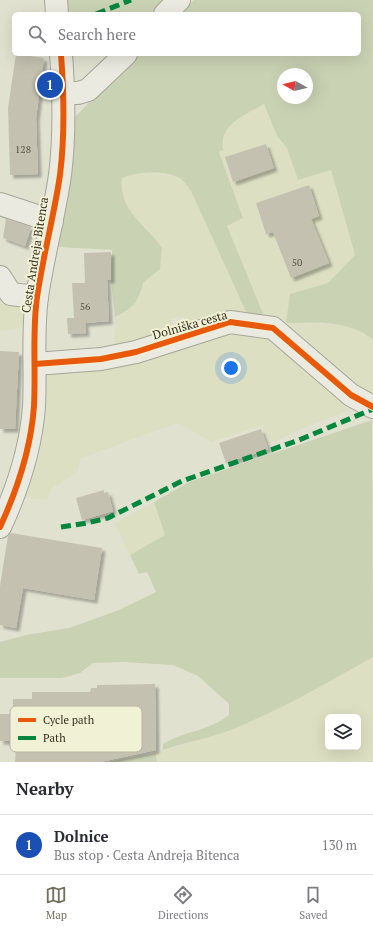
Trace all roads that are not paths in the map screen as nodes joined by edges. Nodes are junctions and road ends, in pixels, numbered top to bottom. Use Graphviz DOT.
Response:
graph roads {
  1 [pos="56,0"];
  2 [pos="179,0"];
  3 [pos="57,12"];
  4 [pos="167,12"];
  5 [pos="61,56"];
  6 [pos="124,56"];
  7 [pos="64,93"];
  8 [pos="0,204"];
  9 [pos="52,221"];
  10 [pos="0,277"];
  11 [pos="37,297"];
  12 [pos="35,364"];
  13 [pos="373,407"];
  14 [pos="0,527"];
  1 -- 3 [label="street"];
  2 -- 4 [label="street"];
  5 -- 7 [label="street, Cesta Andreja Bitenca"];
  6 -- 7 [label="street"];
  7 -- 9 [label="street, Cesta Andreja Bitenca"];
  8 -- 9 [label="street"];
  9 -- 11 [label="street, Cesta Andreja Bitenca"];
  10 -- 11 [label="street"];
  11 -- 12 [label="street, Cesta Andreja Bitenca"];
  12 -- 13 [label="street, Dolniška cesta"];
  12 -- 14 [label="street, Cesta Andreja Bitenca"];
}
